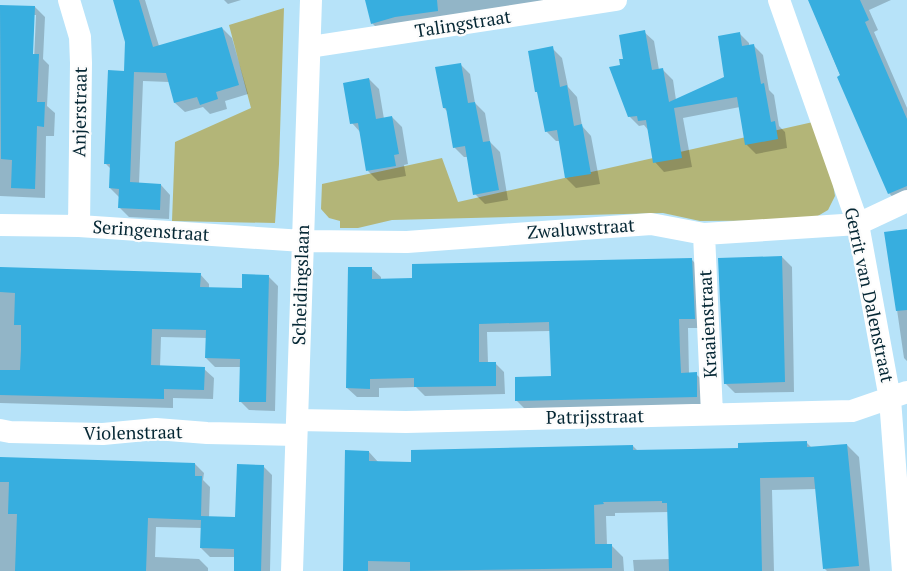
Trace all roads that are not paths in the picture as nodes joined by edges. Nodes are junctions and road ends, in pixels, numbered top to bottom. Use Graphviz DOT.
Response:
graph roads {
  1 [pos="69,0"];
  2 [pos="311,0"];
  3 [pos="616,0"];
  4 [pos="779,0"];
  5 [pos="310,47"];
  6 [pos="907,202"];
  7 [pos="858,224"];
  8 [pos="0,225"];
  9 [pos="79,226"];
  10 [pos="704,234"];
  11 [pos="303,240"];
  12 [pos="898,395"];
  13 [pos="712,414"];
  14 [pos="297,427"];
  15 [pos="0,430"];
  16 [pos="292,571"];
  17 [pos="903,571"];
  1 -- 9 [label="street, Anjerstraat"];
  2 -- 5 [label="street, Scheidingslaan"];
  3 -- 5 [label="street, Talingstraat"];
  4 -- 7 [label="street, Gerrit van Dalenstraat"];
  5 -- 11 [label="street, Scheidingslaan"];
  6 -- 7 [label="street"];
  7 -- 10 [label="street, Zwaluwstraat"];
  7 -- 12 [label="street, Gerrit van Dalenstraat"];
  8 -- 9 [label="street, Seringenstraat"];
  9 -- 11 [label="street, Seringenstraat"];
  10 -- 11 [label="street, Zwaluwstraat"];
  10 -- 13 [label="street, Kraaienstraat"];
  11 -- 14 [label="street, Scheidingslaan"];
  12 -- 13 [label="street, Patrijsstraat"];
  12 -- 17 [label="street, Gerrit van Dalenstraat"];
  13 -- 14 [label="street, Patrijsstraat"];
  14 -- 15 [label="street, Violenstraat"];
  14 -- 16 [label="street, Scheidingslaan"];
}
